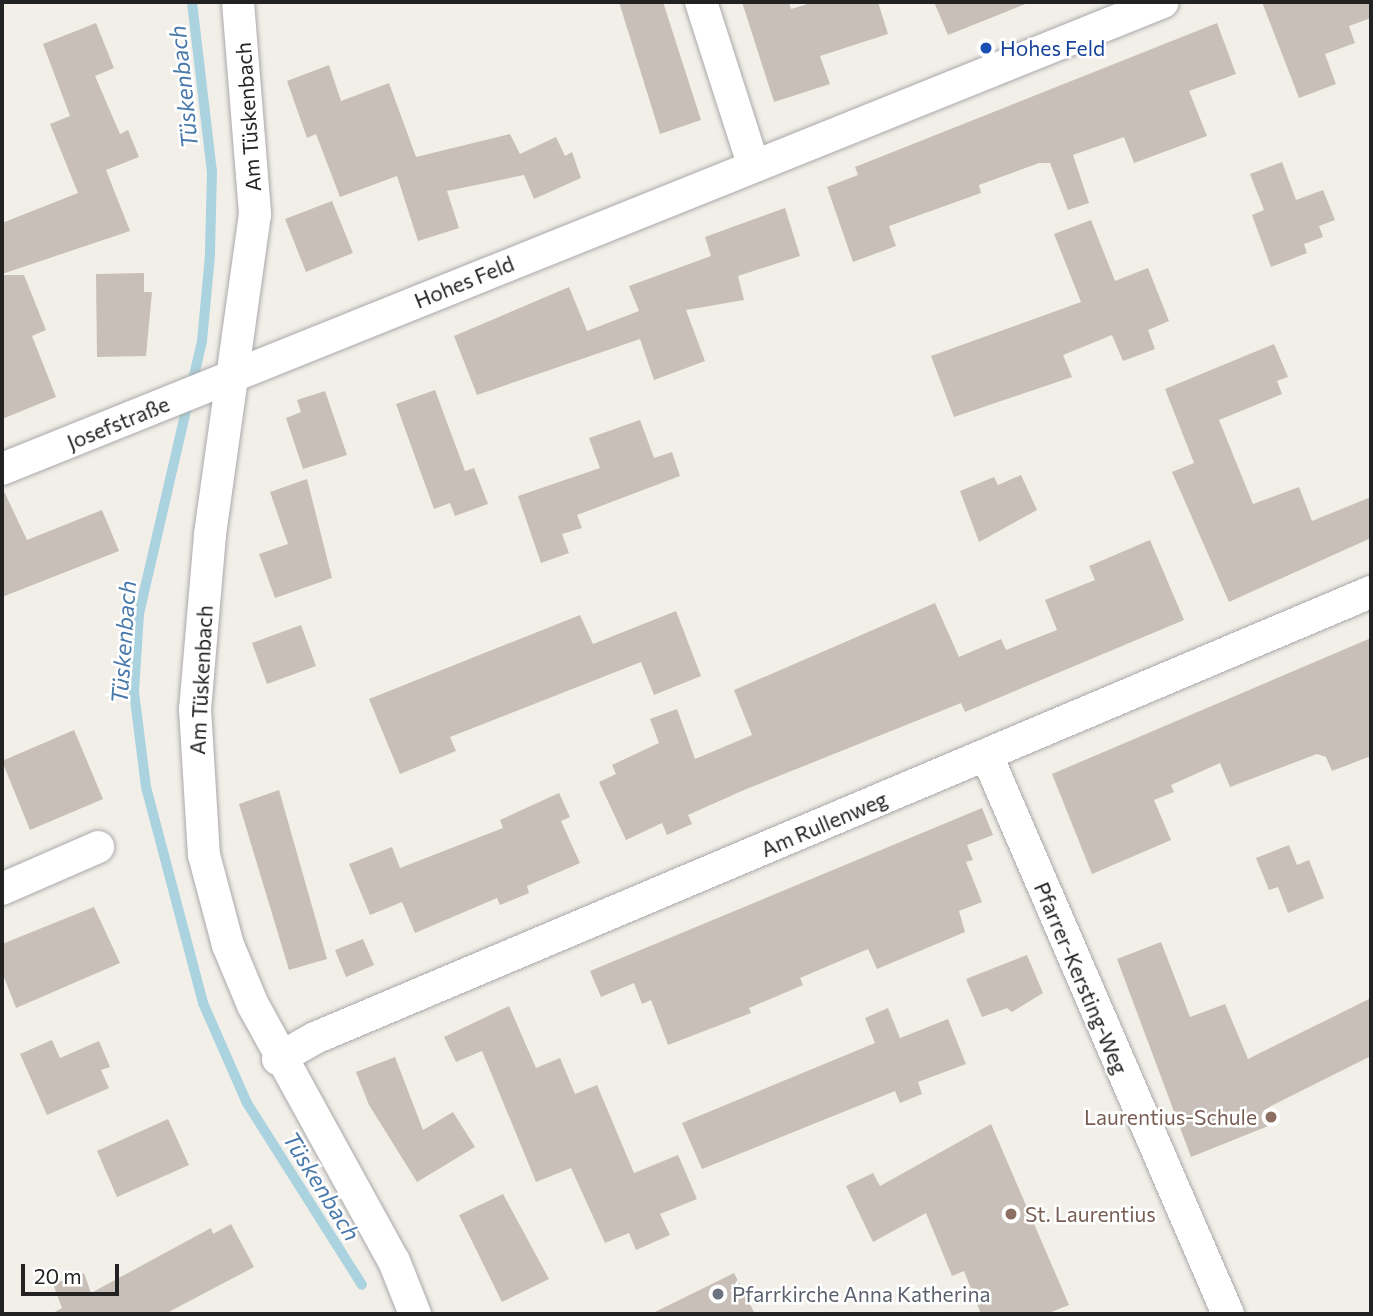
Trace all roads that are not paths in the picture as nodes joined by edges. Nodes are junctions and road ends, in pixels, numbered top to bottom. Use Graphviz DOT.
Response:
graph roads {
  1 [pos="238,2"];
  2 [pos="701,2"];
  3 [pos="1163,2"];
  4 [pos="754,164"];
  5 [pos="228,378"];
  6 [pos="2,469"];
  7 [pos="1371,592"];
  8 [pos="987,756"];
  9 [pos="98,847"];
  10 [pos="2,889"];
  11 [pos="278,1059"];
  12 [pos="415,1314"];
  13 [pos="1228,1314"];
  1 -- 5 [label="street, Am Tüskenbach"];
  2 -- 4 [label="street"];
  3 -- 4 [label="street, Hohes Feld"];
  4 -- 5 [label="street, Hohes Feld"];
  5 -- 6 [label="street, Josefstraße"];
  5 -- 11 [label="street, Am Tüskenbach"];
  7 -- 8 [label="street, Am Rullenweg"];
  8 -- 11 [label="street, Am Rullenweg"];
  8 -- 13 [label="street, Pfarrer-Kersting-Weg"];
  9 -- 10 [label="street"];
  11 -- 12 [label="street, Am Tüskenbach"];
}
